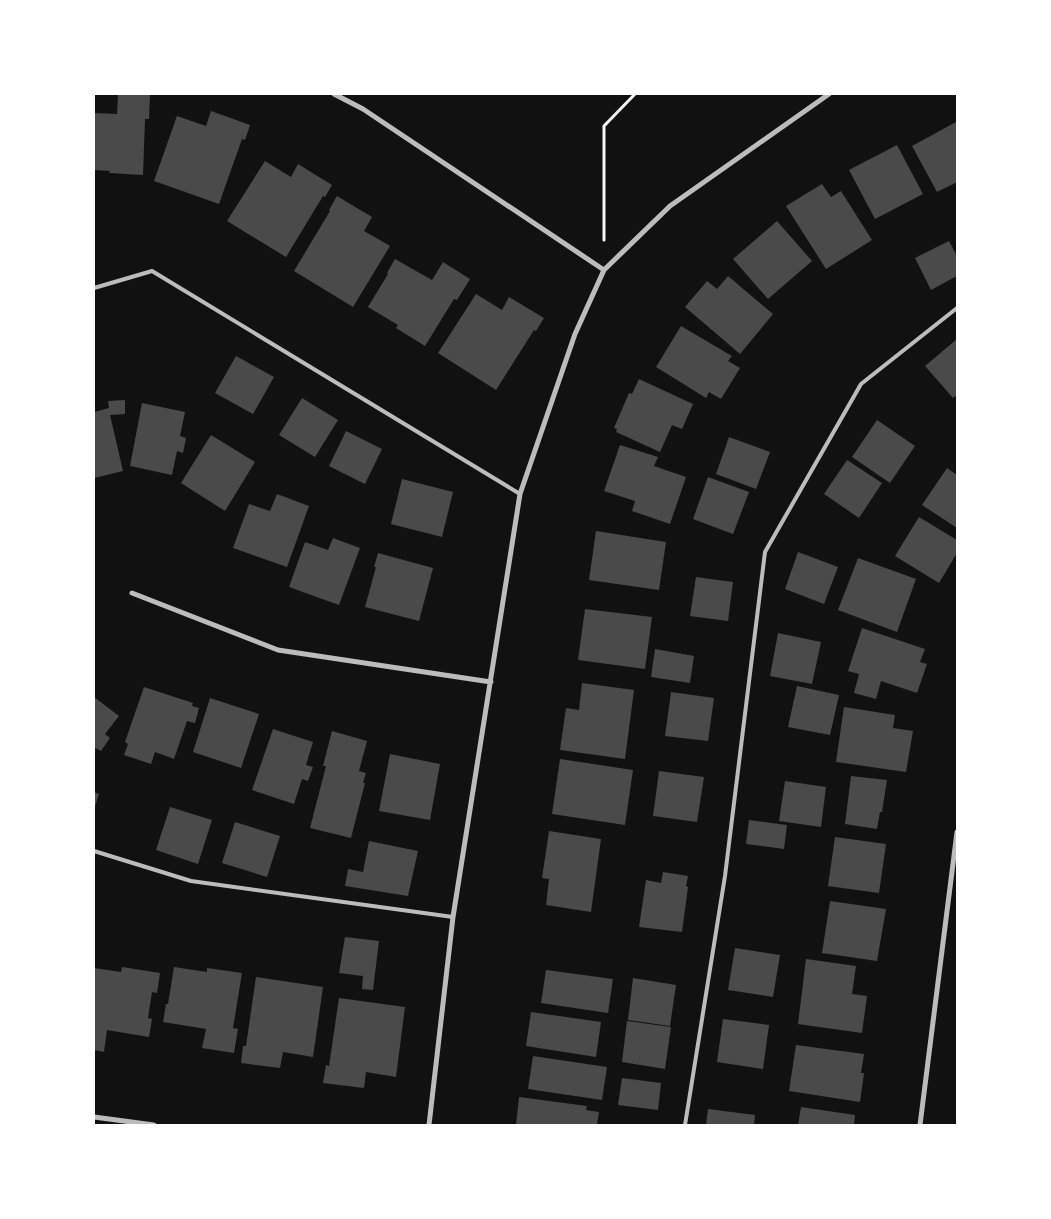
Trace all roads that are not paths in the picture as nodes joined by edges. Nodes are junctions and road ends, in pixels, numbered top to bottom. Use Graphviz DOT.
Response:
graph roads {
  1 [pos="334,94"];
  2 [pos="829,94"];
  3 [pos="604,270"];
  4 [pos="94,288"];
  5 [pos="957,308"];
  6 [pos="520,494"];
  7 [pos="132,593"];
  8 [pos="491,682"];
  9 [pos="957,832"];
  10 [pos="94,851"];
  11 [pos="453,917"];
  12 [pos="94,1117"];
  13 [pos="154,1125"];
  14 [pos="429,1125"];
  15 [pos="686,1125"];
  16 [pos="920,1125"];
  1 -- 3 [label="street"];
  2 -- 3 [label="street"];
  3 -- 6 [label="street"];
  4 -- 6 [label="lane"];
  5 -- 15 [label="lane"];
  6 -- 8 [label="street"];
  7 -- 8 [label="street"];
  8 -- 11 [label="street"];
  9 -- 16 [label="street"];
  10 -- 11 [label="lane"];
  11 -- 14 [label="street"];
  12 -- 13 [label="street"];
}
